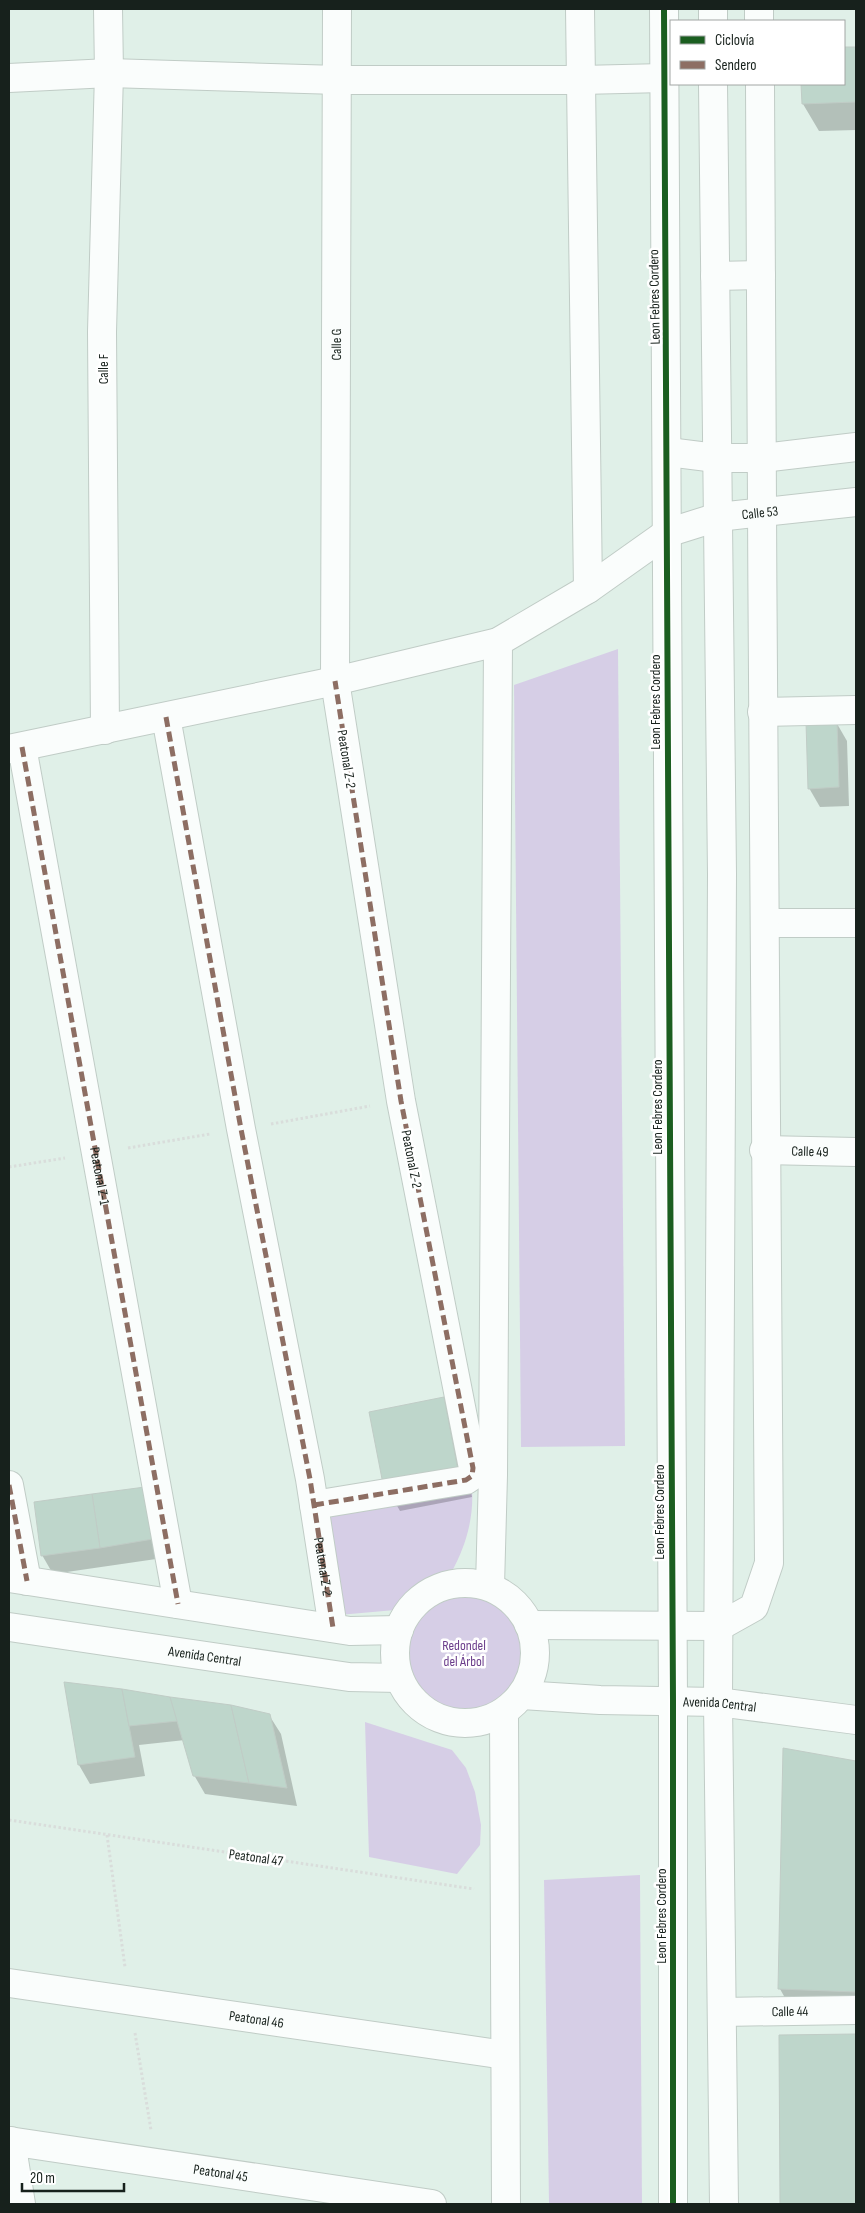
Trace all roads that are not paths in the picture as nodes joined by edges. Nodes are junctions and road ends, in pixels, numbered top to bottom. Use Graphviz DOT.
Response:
graph roads {
  1 [pos="108,9"];
  2 [pos="337,9"];
  3 [pos="580,9"];
  4 [pos="664,9"];
  5 [pos="109,73"];
  6 [pos="9,78"];
  7 [pos="664,78"];
  8 [pos="338,80"];
  9 [pos="581,80"];
  10 [pos="713,85"];
  11 [pos="753,89"];
  12 [pos="760,275"];
  13 [pos="715,276"];
  14 [pos="856,447"];
  15 [pos="668,452"];
  16 [pos="716,458"];
  17 [pos="762,458"];
  18 [pos="856,502"];
  19 [pos="762,512"];
  20 [pos="718,517"];
  21 [pos="667,533"];
  22 [pos="588,589"];
  23 [pos="498,642"];
  24 [pos="335,681"];
  25 [pos="856,710"];
  26 [pos="762,712"];
  27 [pos="166,717"];
  28 [pos="105,730"];
  29 [pos="15,748"];
  30 [pos="722,874"];
  31 [pos="764,891"];
  32 [pos="765,923"];
  33 [pos="856,923"];
  34 [pos="722,1081"];
  35 [pos="764,1082"];
  36 [pos="764,1150"];
  37 [pos="856,1152"];
  38 [pos="721,1239"];
  39 [pos="765,1241"];
  40 [pos="9,1485"];
  41 [pos="314,1505"];
  42 [pos="18,1579"];
  43 [pos="490,1586"];
  44 [pos="178,1604"];
  45 [pos="529,1624"];
  46 [pos="672,1626"];
  47 [pos="720,1626"];
  48 [pos="9,1627"];
  49 [pos="333,1628"];
  50 [pos="398,1630"];
  51 [pos="400,1678"];
  52 [pos="673,1700"];
  53 [pos="718,1702"];
  54 [pos="513,1703"];
  55 [pos="856,1720"];
  56 [pos="9,1983"];
  57 [pos="856,2010"];
  58 [pos="722,2012"];
  59 [pos="505,2055"];
  60 [pos="10,2141"];
  61 [pos="21,2204"];
  62 [pos="432,2204"];
  63 [pos="506,2204"];
  64 [pos="673,2204"];
  65 [pos="724,2204"];
  1 -- 5 [label="street, Calle F"];
  2 -- 8 [label="street, Calle G"];
  3 -- 9 [label="street"];
  4 -- 7 [label="street, Leon Febres Cordero"];
  5 -- 6 [label="street"];
  5 -- 8 [label="street"];
  5 -- 28 [label="street, Calle F"];
  7 -- 9 [label="street"];
  7 -- 15 [label="street, Leon Febres Cordero"];
  8 -- 9 [label="street"];
  8 -- 24 [label="street, Calle G"];
  9 -- 22 [label="street"];
  10 -- 13 [label="street"];
  11 -- 12 [label="street"];
  12 -- 13 [label="street"];
  12 -- 17 [label="street"];
  13 -- 16 [label="street"];
  14 -- 17 [label="street"];
  15 -- 16 [label="street"];
  15 -- 21 [label="street, Leon Febres Cordero"];
  16 -- 17 [label="street"];
  16 -- 20 [label="street"];
  17 -- 19 [label="street"];
  18 -- 19 [label="street, Calle 53"];
  19 -- 20 [label="street, Calle 53"];
  19 -- 26 [label="street"];
  20 -- 21 [label="street, Calle 53"];
  20 -- 30 [label="street"];
  21 -- 22 [label="street, Calle 53"];
  21 -- 46 [label="street, Leon Febres Cordero"];
  22 -- 23 [label="street, Calle 53"];
  23 -- 24 [label="street, Calle 53"];
  23 -- 43 [label="street"];
  24 -- 27 [label="street, Calle 53"];
  24 -- 41 [label="street, Peatonal Z-2"];
  25 -- 26 [label="street"];
  26 -- 31 [label="street"];
  27 -- 28 [label="street, Calle 53"];
  27 -- 41 [label="street, Peatonal Z-2"];
  28 -- 29 [label="street, Calle 53"];
  29 -- 44 [label="street, Peatonal Z-1"];
  30 -- 31 [label="street"];
  30 -- 34 [label="street"];
  31 -- 32 [label="street"];
  32 -- 33 [label="street"];
  32 -- 35 [label="street"];
  34 -- 35 [label="street"];
  34 -- 38 [label="street"];
  35 -- 36 [label="street"];
  36 -- 37 [label="street, Calle 49"];
  36 -- 39 [label="street"];
  38 -- 39 [label="street"];
  38 -- 47 [label="street"];
  39 -- 47 [label="street"];
  40 -- 42 [label="street"];
  41 -- 49 [label="street, Peatonal Z-2"];
  42 -- 44 [label="street"];
  43 -- 45 [label="street"];
  43 -- 50 [label="street"];
  44 -- 49 [label="street"];
  45 -- 46 [label="street"];
  45 -- 54 [label="street"];
  46 -- 47 [label="street"];
  46 -- 52 [label="street, Leon Febres Cordero"];
  47 -- 53 [label="street"];
  48 -- 51 [label="street, Avenida Central"];
  49 -- 50 [label="street"];
  50 -- 51 [label="street"];
  51 -- 54 [label="street"];
  52 -- 53 [label="street, Avenida Central"];
  52 -- 54 [label="street, Avenida Central"];
  52 -- 64 [label="street, Leon Febres Cordero"];
  53 -- 55 [label="street, Avenida Central"];
  53 -- 58 [label="street"];
  54 -- 59 [label="street"];
  56 -- 59 [label="street, Peatonal 46"];
  57 -- 58 [label="street, Calle 44"];
  58 -- 65 [label="street"];
  59 -- 63 [label="street"];
  60 -- 61 [label="street"];
  60 -- 62 [label="street, Peatonal 45"];
}
